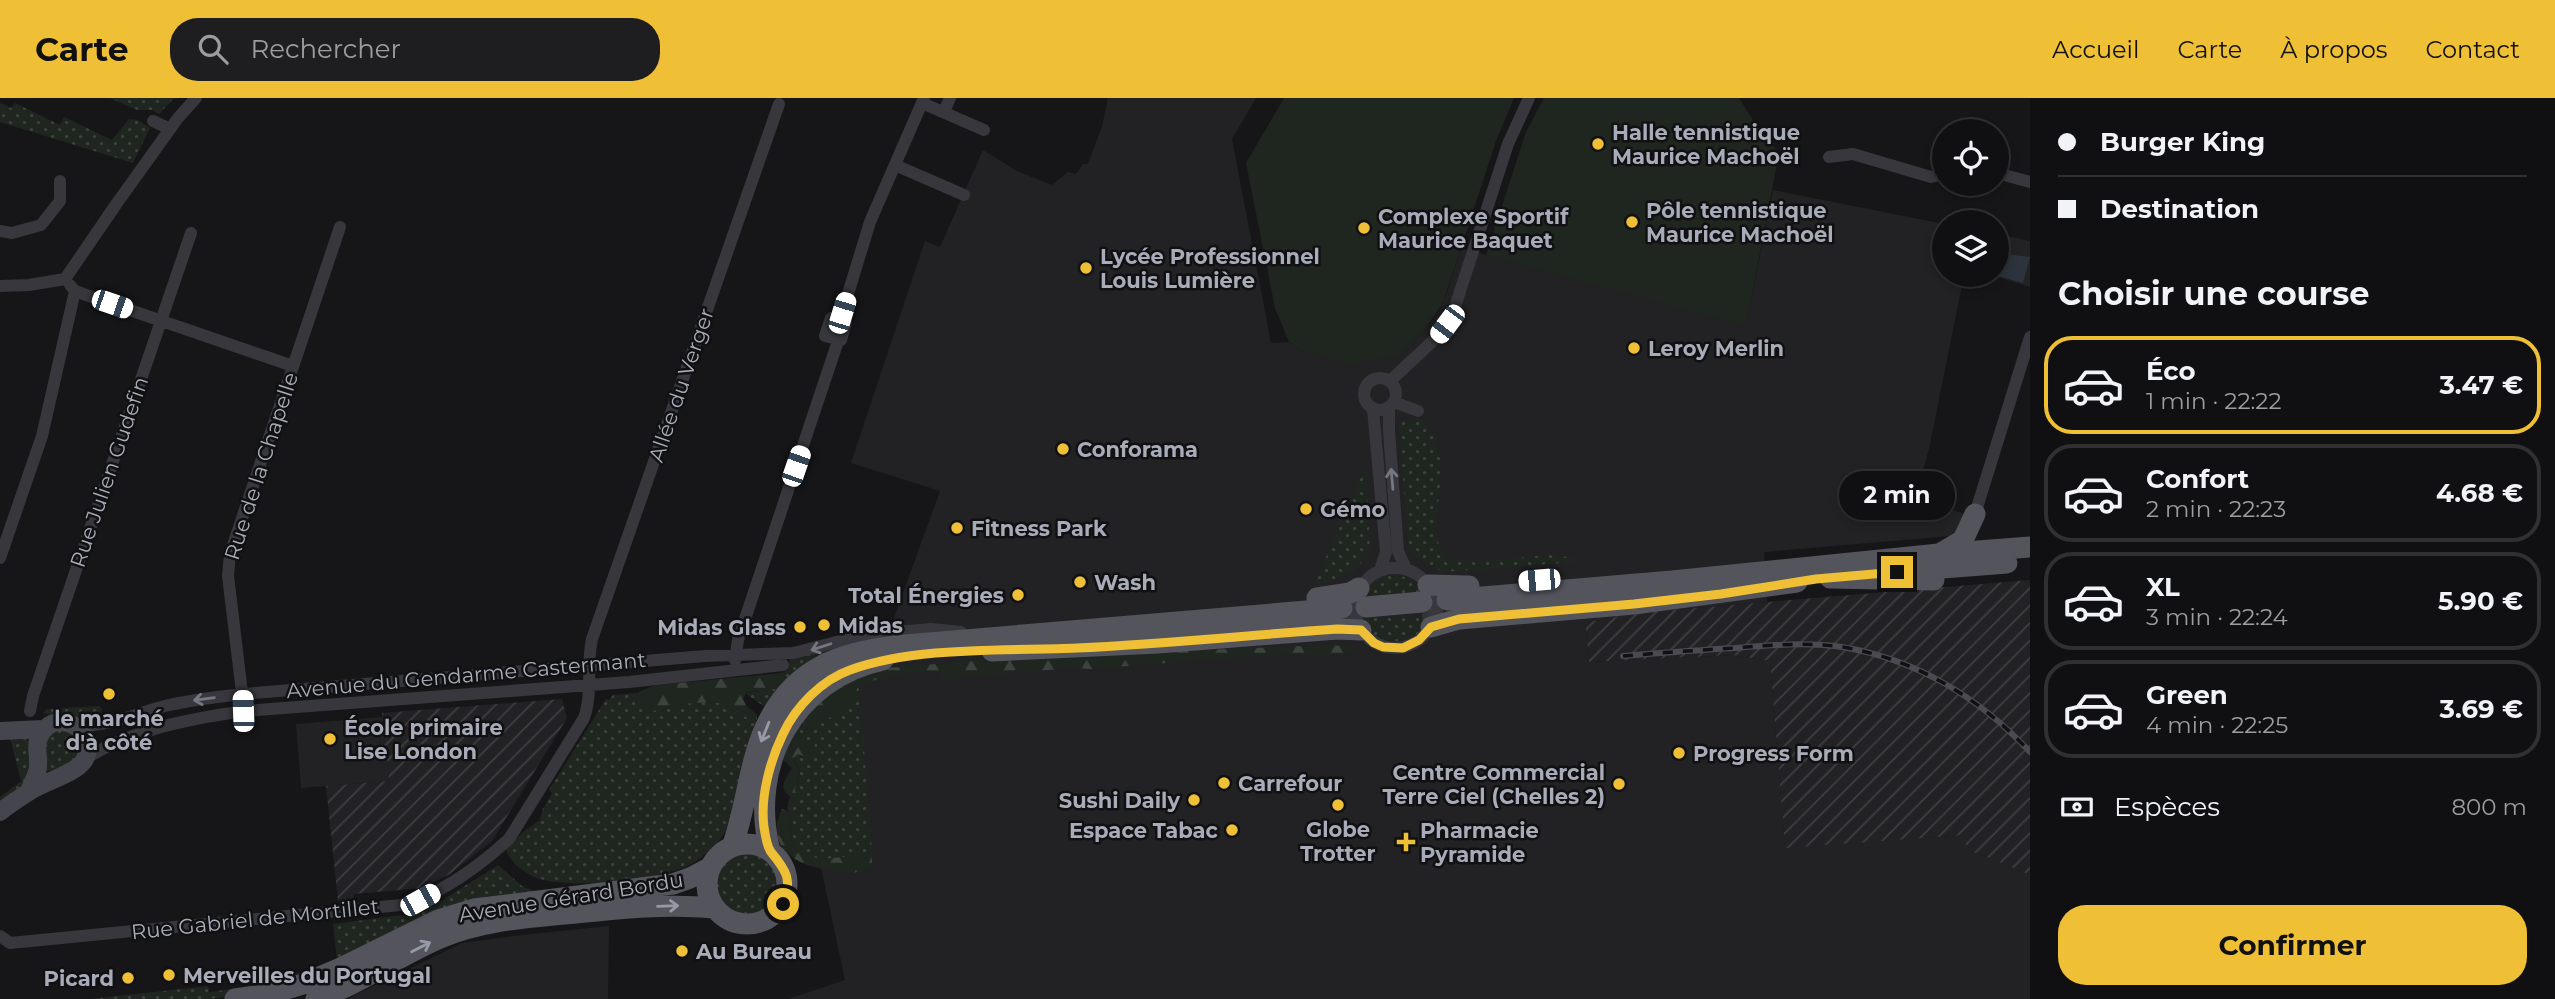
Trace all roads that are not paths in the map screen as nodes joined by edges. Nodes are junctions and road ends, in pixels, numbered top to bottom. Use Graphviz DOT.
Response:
graph roads {
  1 [pos="196,98"];
  2 [pos="950,98"];
  3 [pos="1529,98"];
  4 [pos="923,100"];
  5 [pos="779,104"];
  6 [pos="944,112"];
  7 [pos="153,121"];
  8 [pos="170,129"];
  9 [pos="984,130"];
  10 [pos="1829,157"];
  11 [pos="895,165"];
  12 [pos="2009,176"];
  13 [pos="1932,177"];
  14 [pos="60,181"];
  15 [pos="2030,182"];
  16 [pos="964,195"];
  17 [pos="340,227"];
  18 [pos="0,231"];
  19 [pos="191,233"];
  20 [pos="65,279"];
  21 [pos="0,286"];
  22 [pos="75,291"];
  23 [pos="160,321"];
  24 [pos="2030,337"];
  25 [pos="293,366"];
  26 [pos="1390,381"];
  27 [pos="1392,405"];
  28 [pos="1373,409"];
  29 [pos="1418,411"];
  30 [pos="1976,514"];
  31 [pos="2020,547"];
  32 [pos="1939,554"];
  33 [pos="0,558"];
  34 [pos="1967,559"];
  35 [pos="2030,561"];
  36 [pos="1406,569"];
  37 [pos="1380,570"];
  38 [pos="1823,578"];
  39 [pos="1426,606"];
  40 [pos="1363,610"];
  41 [pos="959,642"];
  42 [pos="847,654"];
  43 [pos="737,660"];
  44 [pos="783,665"];
  45 [pos="589,667"];
  46 [pos="589,685"];
  47 [pos="495,691"];
  48 [pos="243,694"];
  49 [pos="30,711"];
  50 [pos="243,711"];
  51 [pos="76,725"];
  52 [pos="48,726"];
  53 [pos="4,731"];
  54 [pos="86,758"];
  55 [pos="29,791"];
  56 [pos="0,811"];
  57 [pos="732,847"];
  58 [pos="770,851"];
  59 [pos="710,867"];
  60 [pos="714,908"];
  61 [pos="0,936"];
  62 [pos="235,999"];
  63 [pos="316,999"];
  1 -- 8 [label="street"];
  2 -- 6 [label="street"];
  3 -- 26 [label="street"];
  4 -- 6 [label="street"];
  4 -- 11 [label="street"];
  5 -- 45 [label="street, Allée du Verger"];
  6 -- 9 [label="street"];
  7 -- 8 [label="street"];
  8 -- 20 [label="street"];
  10 -- 13 [label="street"];
  11 -- 16 [label="street"];
  11 -- 43 [label="street"];
  12 -- 15 [label="street"];
  14 -- 18 [label="street"];
  17 -- 25 [label="street, Rue de la Chapelle"];
  19 -- 23 [label="street, Rue Julien Gudefin"];
  20 -- 21 [label="street"];
  20 -- 22 [label="street"];
  22 -- 23 [label="street"];
  22 -- 33 [label="street"];
  23 -- 25 [label="street"];
  23 -- 49 [label="street, Rue Julien Gudefin"];
  24 -- 30 [label="street"];
  25 -- 48 [label="street, Rue de la Chapelle"];
  26 -- 27 [label="street"];
  26 -- 28 [label="street"];
  27 -- 28 [label="street"];
  27 -- 29 [label="street"];
  36 -- 27 [label="street, one-way"];
  28 -- 37 [label="street"];
  30 -- 31 [label="main road"];
  30 -- 32 [label="main road"];
  30 -- 34 [label="main road"];
  31 -- 34 [label="main road"];
  32 -- 34 [label="main road"];
  32 -- 38 [label="main road"];
  32 -- 39 [label="main road"];
  34 -- 35 [label="main road"];
  34 -- 38 [label="main road"];
  36 -- 37 [label="street"];
  36 -- 39 [label="street"];
  37 -- 40 [label="street"];
  38 -- 39 [label="main road"];
  39 -- 40 [label="main road"];
  39 -- 40 [label="street"];
  40 -- 41 [label="main road"];
  40 -- 41 [label="main road"];
  41 -- 42 [label="main road"];
  41 -- 42 [label="main road, Avenue du Gendarme Castermant"];
  41 -- 43 [label="street, Avenue du Gendarme Castermant, one-way"];
  41 -- 58 [label="main road, Avenue Gérard Bordu"];
  42 -- 57 [label="main road, Avenue Gérard Bordu, one-way"];
  43 -- 44 [label="street"];
  43 -- 45 [label="street, Avenue du Gendarme Castermant"];
  43 -- 46 [label="street, Avenue du Gendarme Castermant"];
  45 -- 46 [label="street, Rue Gabriel de Mortillet"];
  45 -- 47 [label="street"];
  45 -- 48 [label="street, Avenue du Gendarme Castermant"];
  46 -- 47 [label="street, Avenue du Gendarme Castermant"];
  46 -- 61 [label="street, Rue Gabriel de Mortillet"];
  47 -- 50 [label="street, Avenue du Gendarme Castermant"];
  48 -- 50 [label="street, Rue de la Chapelle"];
  48 -- 51 [label="street, Avenue du Gendarme Castermant, one-way"];
  49 -- 52 [label="street"];
  49 -- 53 [label="street"];
  50 -- 54 [label="street, Avenue du Gendarme Castermant"];
  51 -- 52 [label="street"];
  51 -- 54 [label="street"];
  52 -- 53 [label="street"];
  52 -- 55 [label="street"];
  54 -- 55 [label="street"];
  55 -- 56 [label="street"];
  57 -- 58 [label="main road"];
  57 -- 59 [label="main road, Avenue Gérard Bordu"];
  58 -- 60 [label="main road, Avenue Gérard Bordu"];
  59 -- 60 [label="main road, Avenue Gérard Bordu"];
  59 -- 62 [label="main road, Avenue Gérard Bordu"];
  63 -- 60 [label="main road, Avenue Gérard Bordu, one-way"];
}
